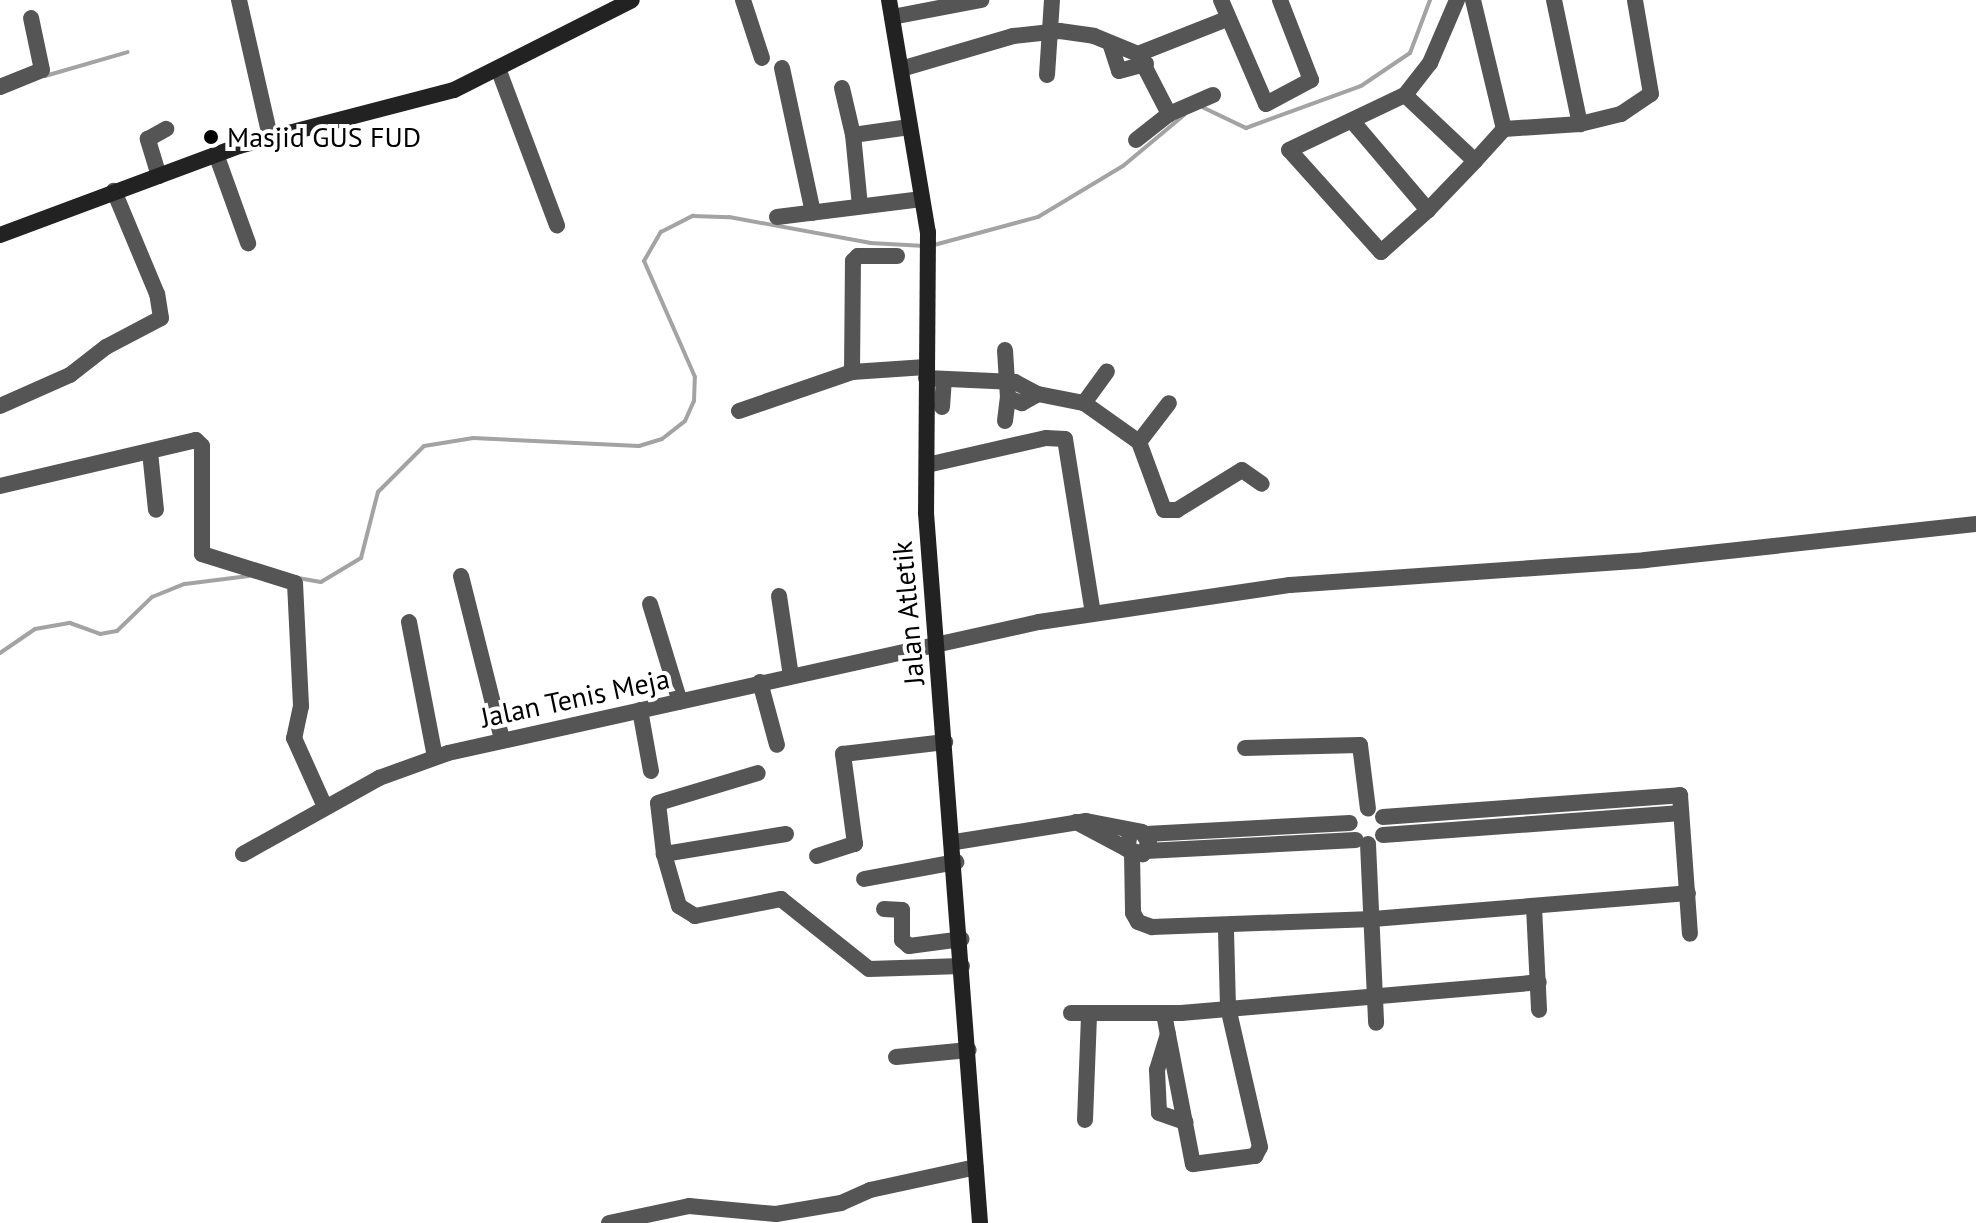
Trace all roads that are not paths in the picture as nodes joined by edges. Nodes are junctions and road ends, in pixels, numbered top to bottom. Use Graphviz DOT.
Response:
graph roads {
  1 [pos="632,0"];
  2 [pos="743,0"];
  3 [pos="981,0"];
  4 [pos="1052,0"];
  5 [pos="1221,0"];
  6 [pos="1280,0"];
  7 [pos="1457,0"];
  8 [pos="1473,0"];
  9 [pos="1554,0"];
  10 [pos="1635,0"];
  11 [pos="240,2"];
  12 [pos="891,9"];
  13 [pos="31,18"];
  14 [pos="1227,19"];
  15 [pos="1047,32"];
  16 [pos="762,58"];
  17 [pos="1142,59"];
  18 [pos="782,68"];
  19 [pos="901,69"];
  20 [pos="499,71"];
  21 [pos="1047,75"];
  22 [pos="0,87"];
  23 [pos="842,88"];
  24 [pos="1213,95"];
  25 [pos="1405,95"];
  26 [pos="1169,114"];
  27 [pos="1353,122"];
  28 [pos="1580,124"];
  29 [pos="909,127"];
  30 [pos="166,129"];
  31 [pos="1504,129"];
  32 [pos="853,135"];
  33 [pos="270,137"];
  34 [pos="1136,140"];
  35 [pos="216,154"];
  36 [pos="1475,161"];
  37 [pos="159,176"];
  38 [pos="114,191"];
  39 [pos="922,199"];
  40 [pos="860,206"];
  41 [pos="1428,210"];
  42 [pos="813,213"];
  43 [pos="777,217"];
  44 [pos="557,225"];
  45 [pos="0,235"];
  46 [pos="248,243"];
  47 [pos="897,256"];
  48 [pos="1005,350"];
  49 [pos="1107,371"];
  50 [pos="852,372"];
  51 [pos="926,373"];
  52 [pos="944,379"];
  53 [pos="1006,390"];
  54 [pos="1084,403"];
  55 [pos="1169,403"];
  56 [pos="0,406"];
  57 [pos="942,407"];
  58 [pos="739,411"];
  59 [pos="1005,421"];
  60 [pos="1139,442"];
  61 [pos="150,452"];
  62 [pos="927,465"];
  63 [pos="2,480"];
  64 [pos="1262,484"];
  65 [pos="156,510"];
  66 [pos="1976,524"];
  67 [pos="461,576"];
  68 [pos="779,596"];
  69 [pos="650,604"];
  70 [pos="1093,613"];
  71 [pos="409,622"];
  72 [pos="937,645"];
  73 [pos="791,676"];
  74 [pos="760,682"];
  75 [pos="680,702"];
  76 [pos="640,710"];
  77 [pos="502,739"];
  78 [pos="945,742"];
  79 [pos="777,745"];
  80 [pos="1245,748"];
  81 [pos="435,757"];
  82 [pos="651,771"];
  83 [pos="758,773"];
  84 [pos="1527,806"];
  85 [pos="325,807"];
  86 [pos="1368,809"];
  87 [pos="1681,813"];
  88 [pos="1383,817"];
  89 [pos="1350,823"];
  90 [pos="1529,824"];
  91 [pos="786,834"];
  92 [pos="1383,835"];
  93 [pos="955,842"];
  94 [pos="1362,842"];
  95 [pos="1136,844"];
  96 [pos="243,854"];
  97 [pos="664,854"];
  98 [pos="817,856"];
  99 [pos="956,862"];
  100 [pos="864,879"];
  101 [pos="1688,893"];
  102 [pos="1534,907"];
  103 [pos="884,909"];
  104 [pos="1373,919"];
  105 [pos="1226,928"];
  106 [pos="1690,934"];
  107 [pos="962,939"];
  108 [pos="962,966"];
  109 [pos="1539,982"];
  110 [pos="1376,995"];
  111 [pos="1228,1007"];
  112 [pos="1539,1010"];
  113 [pos="1071,1013"];
  114 [pos="1089,1014"];
  115 [pos="1164,1014"];
  116 [pos="1376,1023"];
  117 [pos="1168,1034"];
  118 [pos="969,1050"];
  119 [pos="896,1057"];
  120 [pos="1085,1120"];
  121 [pos="1185,1122"];
  122 [pos="976,1167"];
  123 [pos="609,1223"];
  124 [pos="980,1223"];
  1 -- 20 [label="street"];
  2 -- 16 [label="street"];
  3 -- 12 [label="street"];
  4 -- 15 [label="street"];
  5 -- 14 [label="street"];
  6 -- 14 [label="street"];
  7 -- 25 [label="street"];
  8 -- 31 [label="street"];
  9 -- 28 [label="street"];
  10 -- 28 [label="street"];
  11 -- 33 [label="street"];
  12 -- 19 [label="street, Jalan Atletik"];
  13 -- 22 [label="street"];
  14 -- 17 [label="street"];
  15 -- 17 [label="street"];
  15 -- 19 [label="street"];
  15 -- 21 [label="street"];
  17 -- 26 [label="street"];
  18 -- 42 [label="street"];
  19 -- 29 [label="street, Jalan Atletik"];
  20 -- 33 [label="street"];
  20 -- 44 [label="street"];
  23 -- 32 [label="street"];
  24 -- 26 [label="street"];
  25 -- 27 [label="street"];
  25 -- 36 [label="street"];
  26 -- 34 [label="street"];
  27 -- 41 [label="street"];
  27 -- 41 [label="street"];
  28 -- 31 [label="street"];
  29 -- 32 [label="street"];
  29 -- 39 [label="street, Jalan Atletik"];
  30 -- 37 [label="street"];
  31 -- 36 [label="street"];
  32 -- 40 [label="street"];
  33 -- 35 [label="street"];
  35 -- 37 [label="street"];
  35 -- 46 [label="street"];
  36 -- 41 [label="street"];
  37 -- 38 [label="street"];
  38 -- 45 [label="street"];
  38 -- 56 [label="street"];
  39 -- 40 [label="street"];
  39 -- 51 [label="street, Jalan Atletik"];
  40 -- 42 [label="street"];
  42 -- 43 [label="street"];
  47 -- 50 [label="street"];
  48 -- 53 [label="street"];
  49 -- 54 [label="street"];
  50 -- 51 [label="street"];
  50 -- 58 [label="street"];
  51 -- 52 [label="street"];
  51 -- 62 [label="street, Jalan Atletik"];
  52 -- 53 [label="street"];
  52 -- 57 [label="street"];
  53 -- 54 [label="street"];
  53 -- 59 [label="street"];
  54 -- 60 [label="street"];
  55 -- 60 [label="street"];
  60 -- 64 [label="street"];
  61 -- 63 [label="street"];
  61 -- 65 [label="street"];
  61 -- 85 [label="street"];
  62 -- 70 [label="street"];
  62 -- 72 [label="street, Jalan Atletik"];
  66 -- 70 [label="street, Jalan Tenis Meja"];
  67 -- 77 [label="street"];
  68 -- 73 [label="street"];
  69 -- 75 [label="street"];
  70 -- 72 [label="street, Jalan Tenis Meja"];
  71 -- 81 [label="street"];
  72 -- 73 [label="street, Jalan Tenis Meja"];
  72 -- 78 [label="street, Jalan Atletik"];
  73 -- 74 [label="street, Jalan Tenis Meja"];
  74 -- 75 [label="street, Jalan Tenis Meja"];
  74 -- 79 [label="street"];
  75 -- 76 [label="street, Jalan Tenis Meja"];
  76 -- 77 [label="street, Jalan Tenis Meja"];
  76 -- 82 [label="street"];
  77 -- 81 [label="street, Jalan Tenis Meja"];
  78 -- 93 [label="street, Jalan Atletik"];
  78 -- 98 [label="street"];
  80 -- 86 [label="street"];
  81 -- 85 [label="street, Jalan Tenis Meja"];
  83 -- 97 [label="street"];
  84 -- 87 [label="street"];
  84 -- 88 [label="street"];
  84 -- 90 [label="street"];
  85 -- 96 [label="street, Jalan Tenis Meja"];
  86 -- 88 [label="street"];
  86 -- 89 [label="street"];
  87 -- 90 [label="street"];
  87 -- 101 [label="street"];
  88 -- 92 [label="street"];
  89 -- 94 [label="street"];
  89 -- 95 [label="street"];
  90 -- 92 [label="street"];
  91 -- 97 [label="street"];
  92 -- 94 [label="street"];
  93 -- 95 [label="street"];
  93 -- 99 [label="street, Jalan Atletik"];
  94 -- 95 [label="street"];
  94 -- 104 [label="street"];
  95 -- 105 [label="street"];
  97 -- 108 [label="street"];
  99 -- 100 [label="street"];
  99 -- 107 [label="street, Jalan Atletik"];
  101 -- 102 [label="street"];
  101 -- 106 [label="street"];
  102 -- 104 [label="street"];
  102 -- 109 [label="street"];
  103 -- 107 [label="street"];
  104 -- 105 [label="street"];
  104 -- 110 [label="street"];
  105 -- 111 [label="street"];
  107 -- 108 [label="street, Jalan Atletik"];
  108 -- 118 [label="street, Jalan Atletik"];
  109 -- 110 [label="street"];
  109 -- 112 [label="street"];
  110 -- 111 [label="street"];
  110 -- 116 [label="street"];
  111 -- 115 [label="street"];
  111 -- 121 [label="street"];
  113 -- 114 [label="street"];
  114 -- 115 [label="street"];
  114 -- 120 [label="street"];
  115 -- 117 [label="street"];
  117 -- 121 [label="street"];
  117 -- 121 [label="street"];
  118 -- 119 [label="street"];
  118 -- 122 [label="street, Jalan Atletik"];
  122 -- 123 [label="street"];
  122 -- 124 [label="street, Jalan Atletik"];
}
